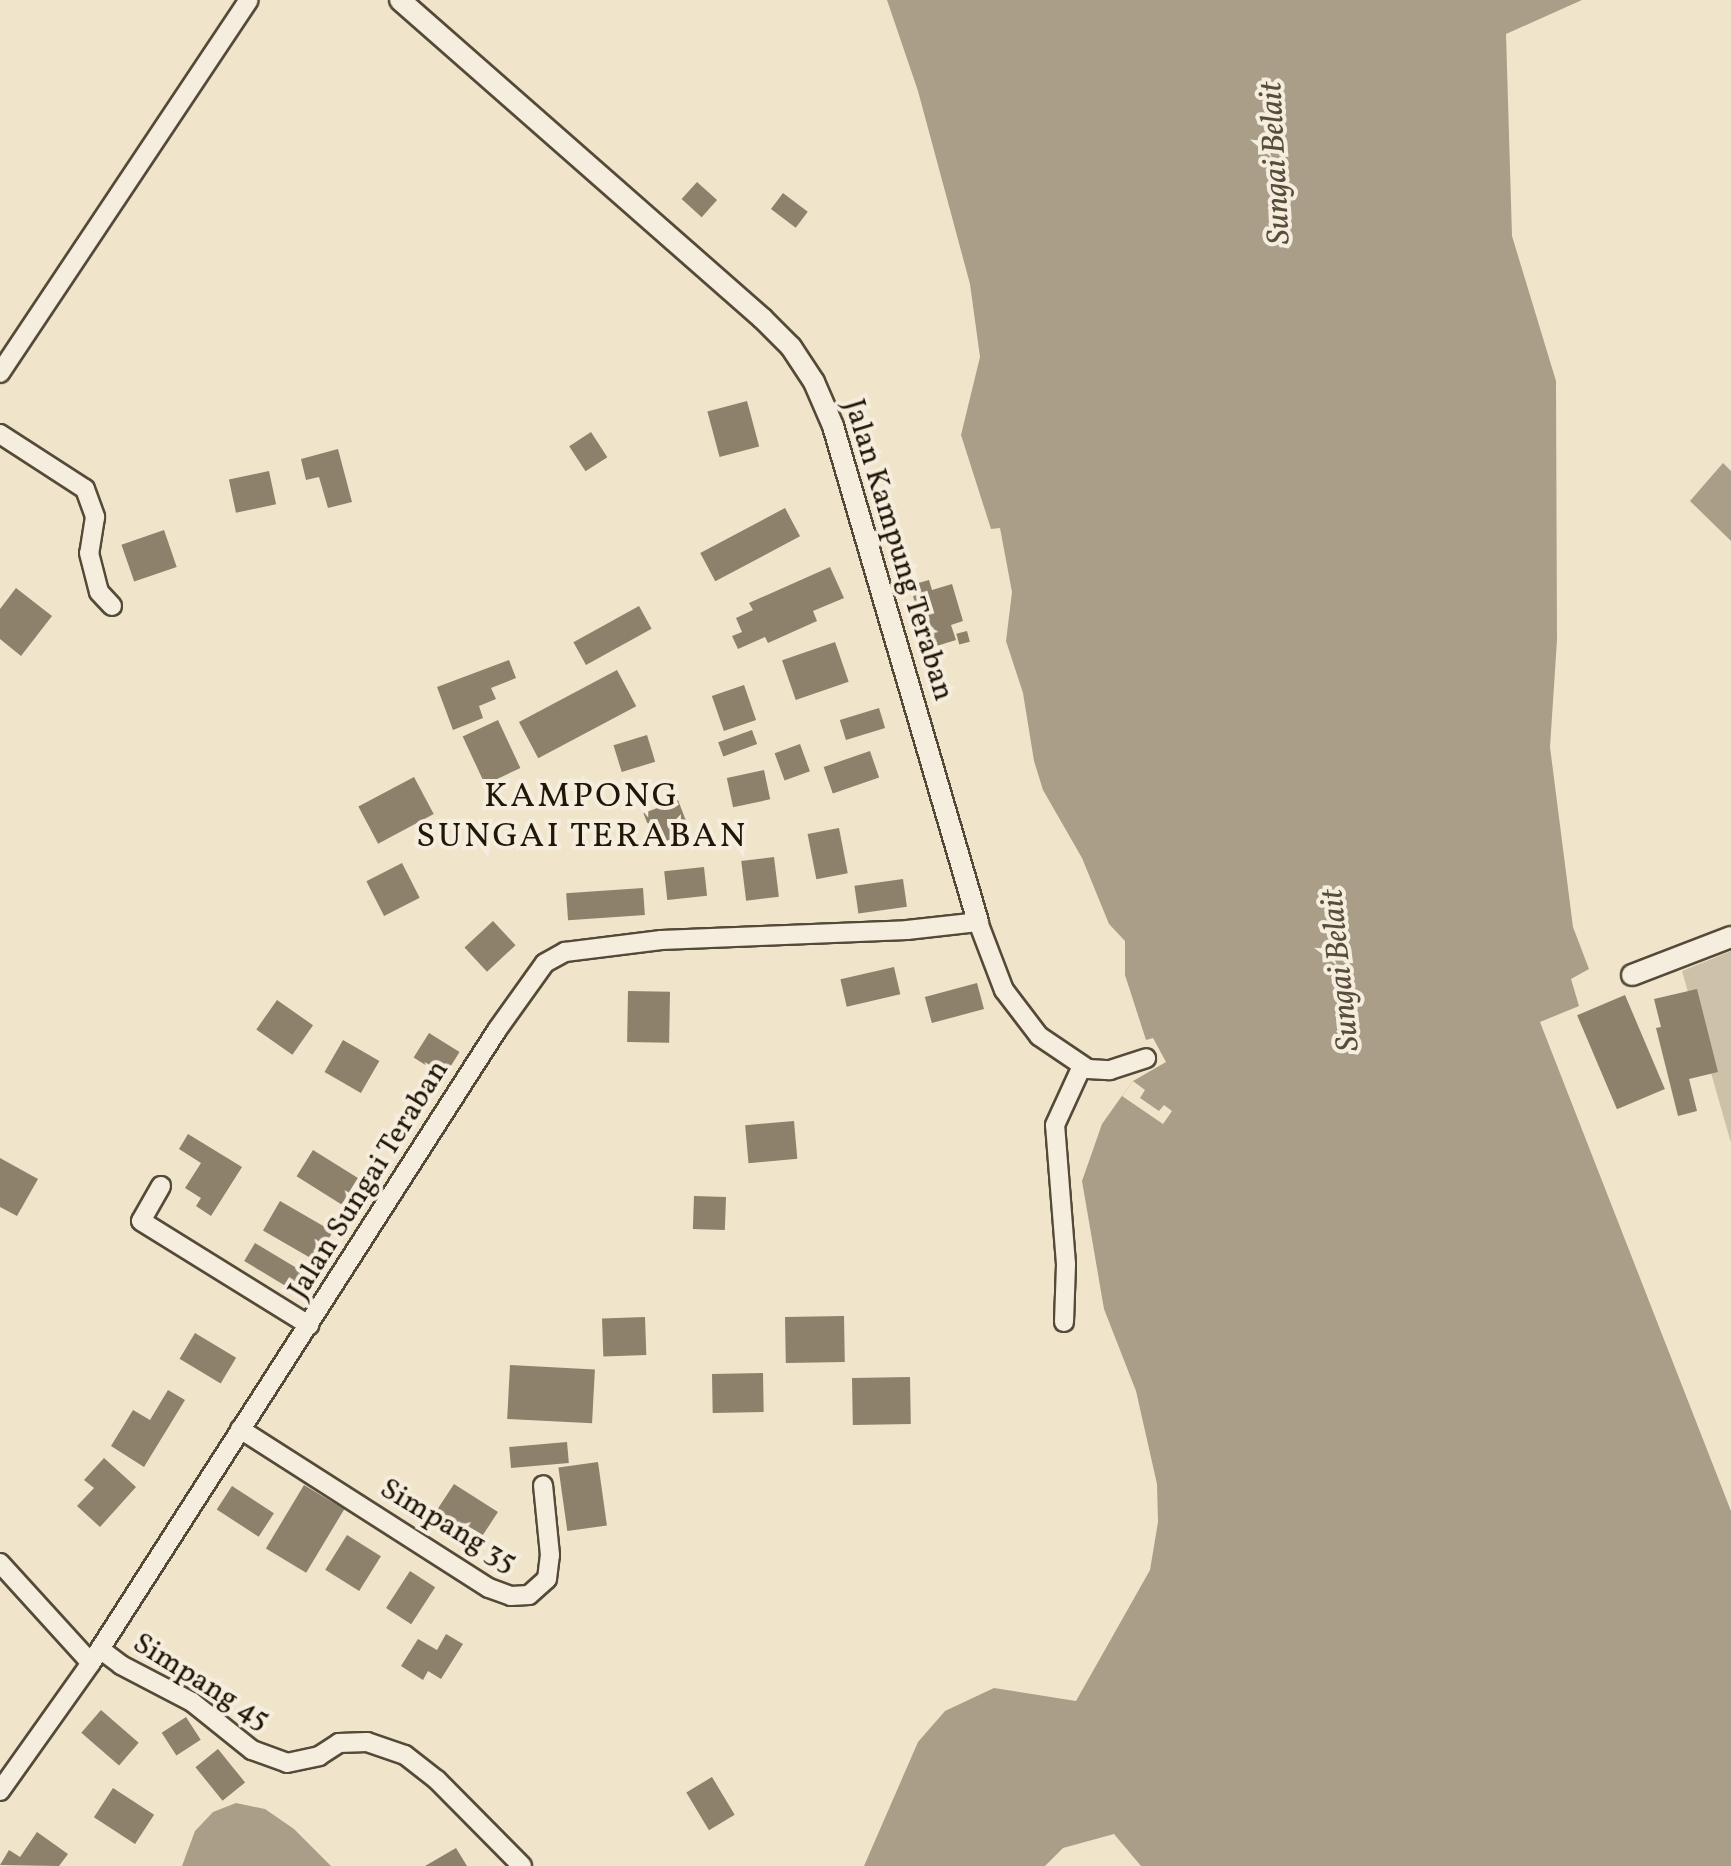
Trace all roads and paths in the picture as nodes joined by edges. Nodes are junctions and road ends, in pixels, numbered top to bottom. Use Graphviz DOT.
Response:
graph roads {
  1 [pos="249,0"];
  2 [pos="400,0"];
  3 [pos="0,373"];
  4 [pos="0,434"];
  5 [pos="112,606"];
  6 [pos="978,922"];
  7 [pos="1731,937"];
  8 [pos="1632,975"];
  9 [pos="1146,1058"];
  10 [pos="1082,1066"];
  11 [pos="161,1186"];
  12 [pos="1064,1322"];
  13 [pos="309,1325"];
  14 [pos="240,1429"];
  15 [pos="543,1485"];
  16 [pos="0,1564"];
  17 [pos="96,1656"];
  18 [pos="0,1791"];
  19 [pos="522,1866"];
  1 -- 3 [label="street"];
  2 -- 6 [label="street, Jalan Kampung Teraban"];
  4 -- 5 [label="street"];
  6 -- 10 [label="street, Jalan Kampung Teraban"];
  6 -- 13 [label="street, Jalan Sungai Teraban"];
  7 -- 8 [label="street"];
  9 -- 10 [label="street"];
  10 -- 12 [label="street"];
  11 -- 13 [label="street"];
  13 -- 14 [label="street, Jalan Sungai Teraban"];
  14 -- 15 [label="street, Simpang 35"];
  14 -- 17 [label="street, Jalan Sungai Teraban"];
  16 -- 17 [label="street"];
  17 -- 18 [label="street, Jalan Sungai Teraban"];
  17 -- 19 [label="street, Simpang 45"];
}
